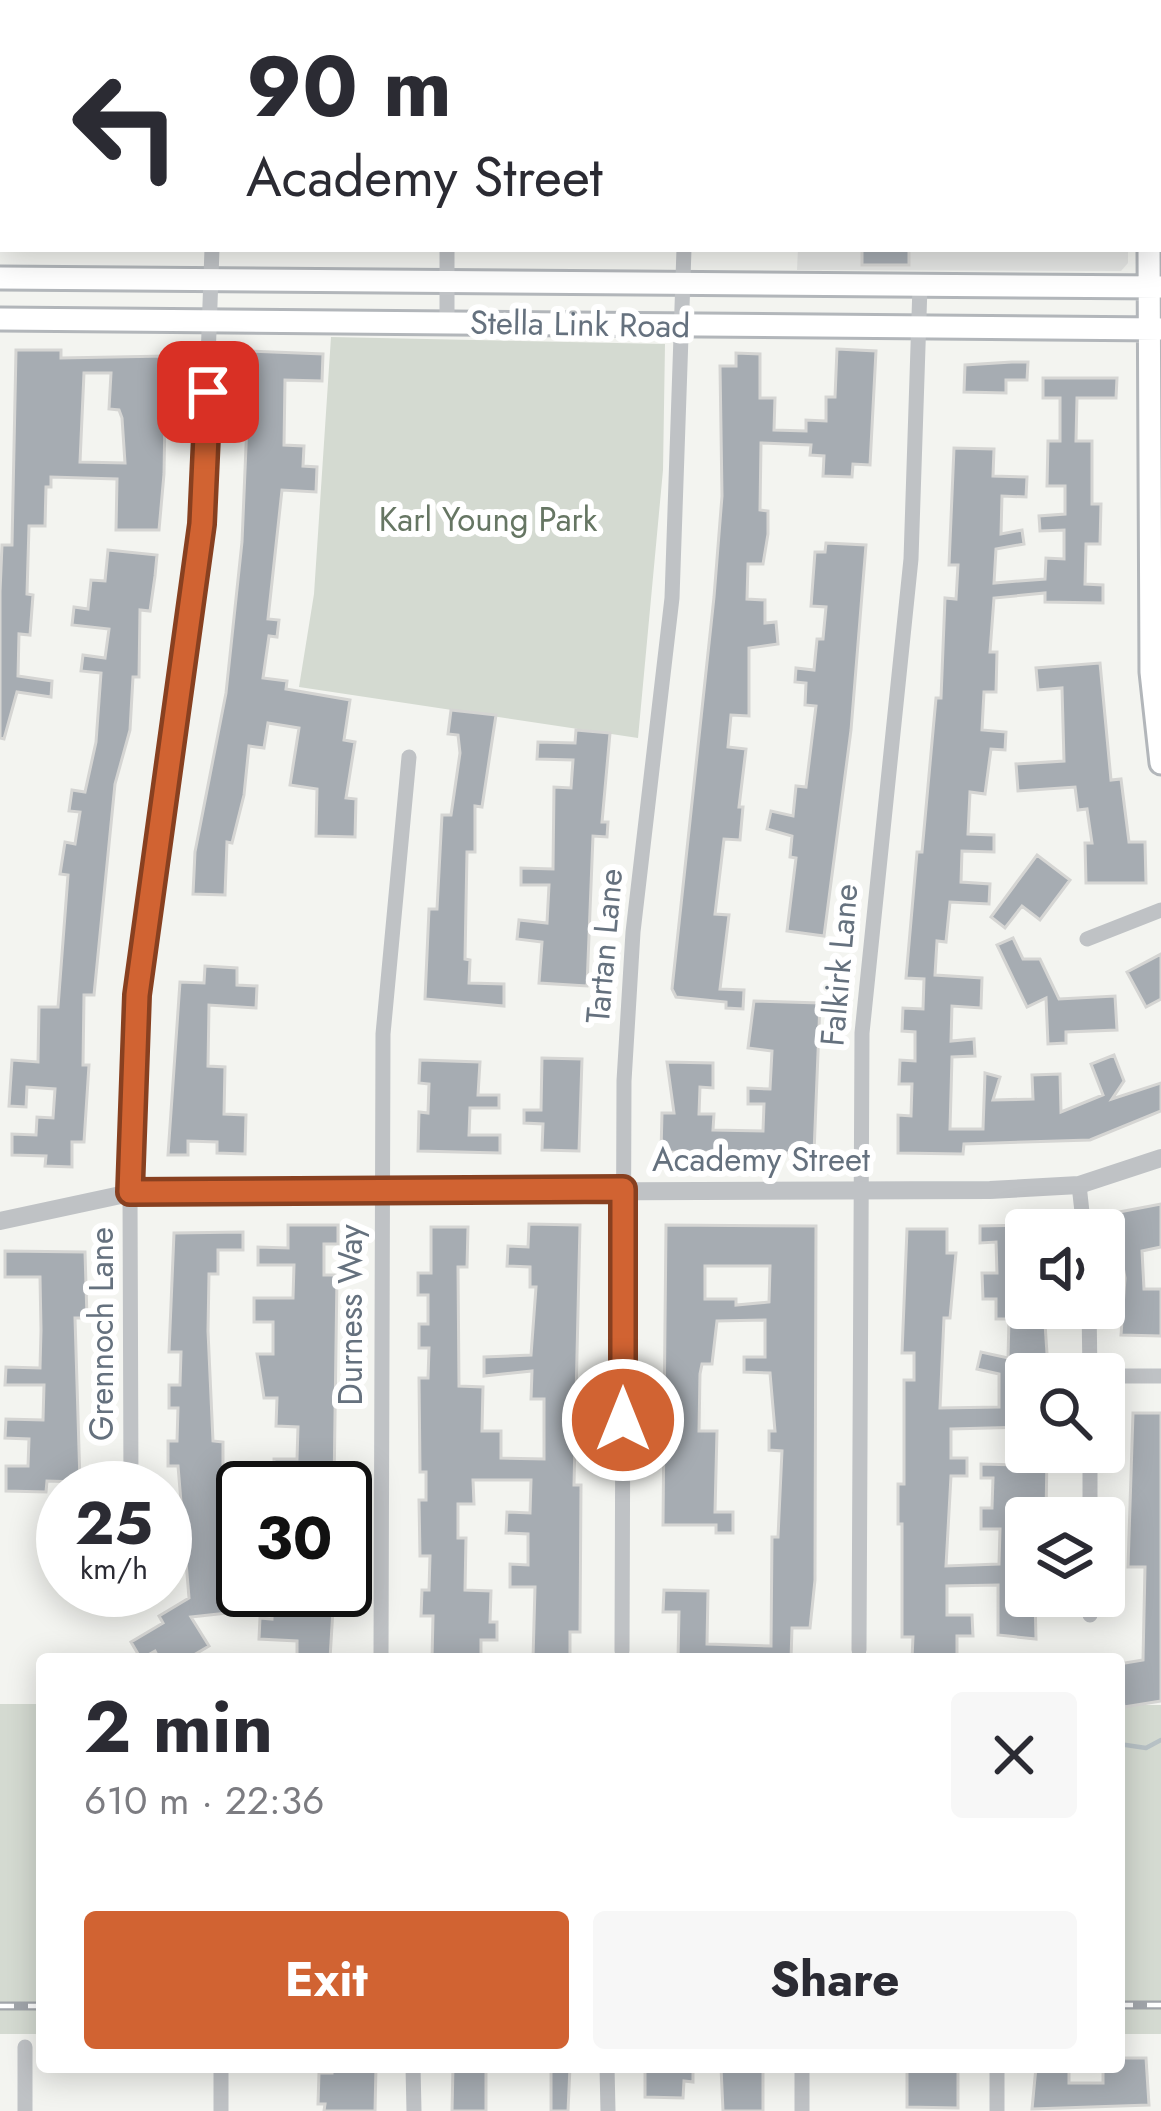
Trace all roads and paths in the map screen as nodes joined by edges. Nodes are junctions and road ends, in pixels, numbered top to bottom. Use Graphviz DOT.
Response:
graph roads {
  1 [pos="212,252"];
  2 [pos="447,252"];
  3 [pos="684,252"];
  4 [pos="1149,252"];
  5 [pos="0,278"];
  6 [pos="212,280"];
  7 [pos="447,282"];
  8 [pos="684,284"];
  9 [pos="920,286"];
  10 [pos="1154,286"];
  11 [pos="0,319"];
  12 [pos="211,321"];
  13 [pos="447,323"];
  14 [pos="684,326"];
  15 [pos="920,328"];
  16 [pos="1154,328"];
  17 [pos="1155,610"];
  18 [pos="409,757"];
  19 [pos="1161,763"];
  20 [pos="1161,910"];
  21 [pos="1087,939"];
  22 [pos="1161,1157"];
  23 [pos="1079,1186"];
  24 [pos="623,1189"];
  25 [pos="860,1189"];
  26 [pos="379,1190"];
  27 [pos="130,1192"];
  28 [pos="1082,1209"];
  29 [pos="0,1221"];
  30 [pos="1125,1376"];
  31 [pos="1161,1376"];
  32 [pos="131,1461"];
  33 [pos="859,1650"];
  34 [pos="622,1651"];
  35 [pos="381,1653"];
  36 [pos="25,2047"];
  37 [pos="221,2073"];
  38 [pos="413,2073"];
  39 [pos="608,2073"];
  40 [pos="802,2073"];
  41 [pos="997,2073"];
  42 [pos="26,2111"];
  43 [pos="221,2111"];
  44 [pos="413,2111"];
  45 [pos="608,2111"];
  46 [pos="802,2111"];
  47 [pos="997,2111"];
  1 -- 6 [label="street, Grennoch Lane"];
  2 -- 7 [label="street"];
  3 -- 8 [label="street, Tartan Lane"];
  4 -- 10 [label="main road"];
  5 -- 6 [label="main road, Stella Link Road"];
  6 -- 7 [label="main road, Stella Link Road"];
  6 -- 12 [label="street, Grennoch Lane"];
  7 -- 8 [label="main road, Stella Link Road"];
  7 -- 13 [label="street"];
  8 -- 9 [label="main road, Stella Link Road"];
  8 -- 14 [label="street, Tartan Lane"];
  9 -- 10 [label="main road, Stella Link Road"];
  9 -- 15 [label="street, Falkirk Lane"];
  10 -- 16 [label="main road"];
  11 -- 12 [label="main road, Stella Link Road"];
  12 -- 13 [label="main road, Stella Link Road"];
  12 -- 27 [label="street, Grennoch Lane"];
  13 -- 14 [label="main road, Stella Link Road"];
  14 -- 15 [label="main road, Stella Link Road"];
  14 -- 24 [label="street, Tartan Lane"];
  15 -- 16 [label="main road, Stella Link Road"];
  15 -- 25 [label="street, Falkirk Lane"];
  16 -- 17 [label="main road"];
  17 -- 19 [label="main road"];
  18 -- 26 [label="street, Durness Way"];
  20 -- 21 [label="street"];
  22 -- 23 [label="street, Academy Street"];
  23 -- 25 [label="street, Academy Street"];
  23 -- 28 [label="street"];
  24 -- 25 [label="street, Academy Street"];
  24 -- 26 [label="street, Academy Street"];
  24 -- 34 [label="street, Tartan Lane"];
  25 -- 33 [label="street, Falkirk Lane"];
  26 -- 27 [label="street, Academy Street"];
  26 -- 35 [label="street, Durness Way"];
  27 -- 29 [label="street, Academy Street"];
  27 -- 32 [label="street, Grennoch Lane"];
  30 -- 31 [label="street"];
  36 -- 42 [label="street"];
  37 -- 43 [label="street"];
  38 -- 44 [label="street"];
  39 -- 45 [label="street"];
  40 -- 46 [label="street"];
  41 -- 47 [label="street"];
}
